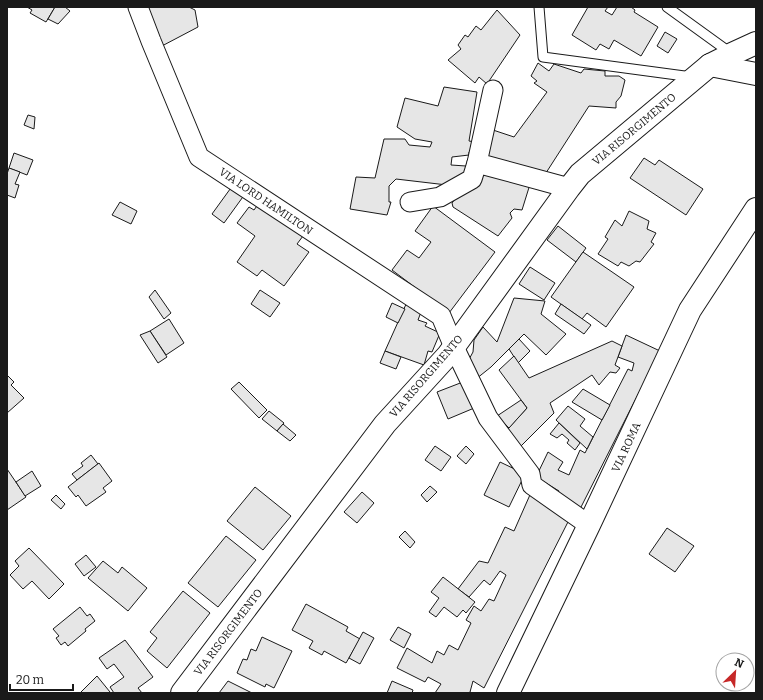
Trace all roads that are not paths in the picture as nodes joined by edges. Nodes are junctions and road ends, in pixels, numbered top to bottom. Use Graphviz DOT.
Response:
graph roads {
  1 [pos="138,7"];
  2 [pos="540,7"];
  3 [pos="667,7"];
  4 [pos="756,43"];
  5 [pos="732,54"];
  6 [pos="703,71"];
  7 [pos="756,74"];
  8 [pos="493,90"];
  9 [pos="477,163"];
  10 [pos="569,188"];
  11 [pos="410,202"];
  12 [pos="756,209"];
  13 [pos="454,347"];
  14 [pos="589,525"];
  15 [pos="182,693"];
  16 [pos="508,693"];
  1 -- 13 [label="street, VIA LORD HAMILTON"];
  2 -- 6 [label="lane"];
  3 -- 5 [label="lane"];
  4 -- 5 [label="main road, VIA RISORGIMENTO"];
  5 -- 6 [label="main road, VIA RISORGIMENTO"];
  6 -- 7 [label="main road"];
  6 -- 10 [label="main road, VIA RISORGIMENTO"];
  8 -- 9 [label="street"];
  9 -- 10 [label="street"];
  9 -- 11 [label="street"];
  10 -- 13 [label="main road, VIA RISORGIMENTO"];
  12 -- 14 [label="main road, VIA ROMA"];
  13 -- 14 [label="street, VIA LORD HAMILTON"];
  13 -- 15 [label="main road, VIA RISORGIMENTO"];
  14 -- 16 [label="main road, VIA ROMA"];
}
